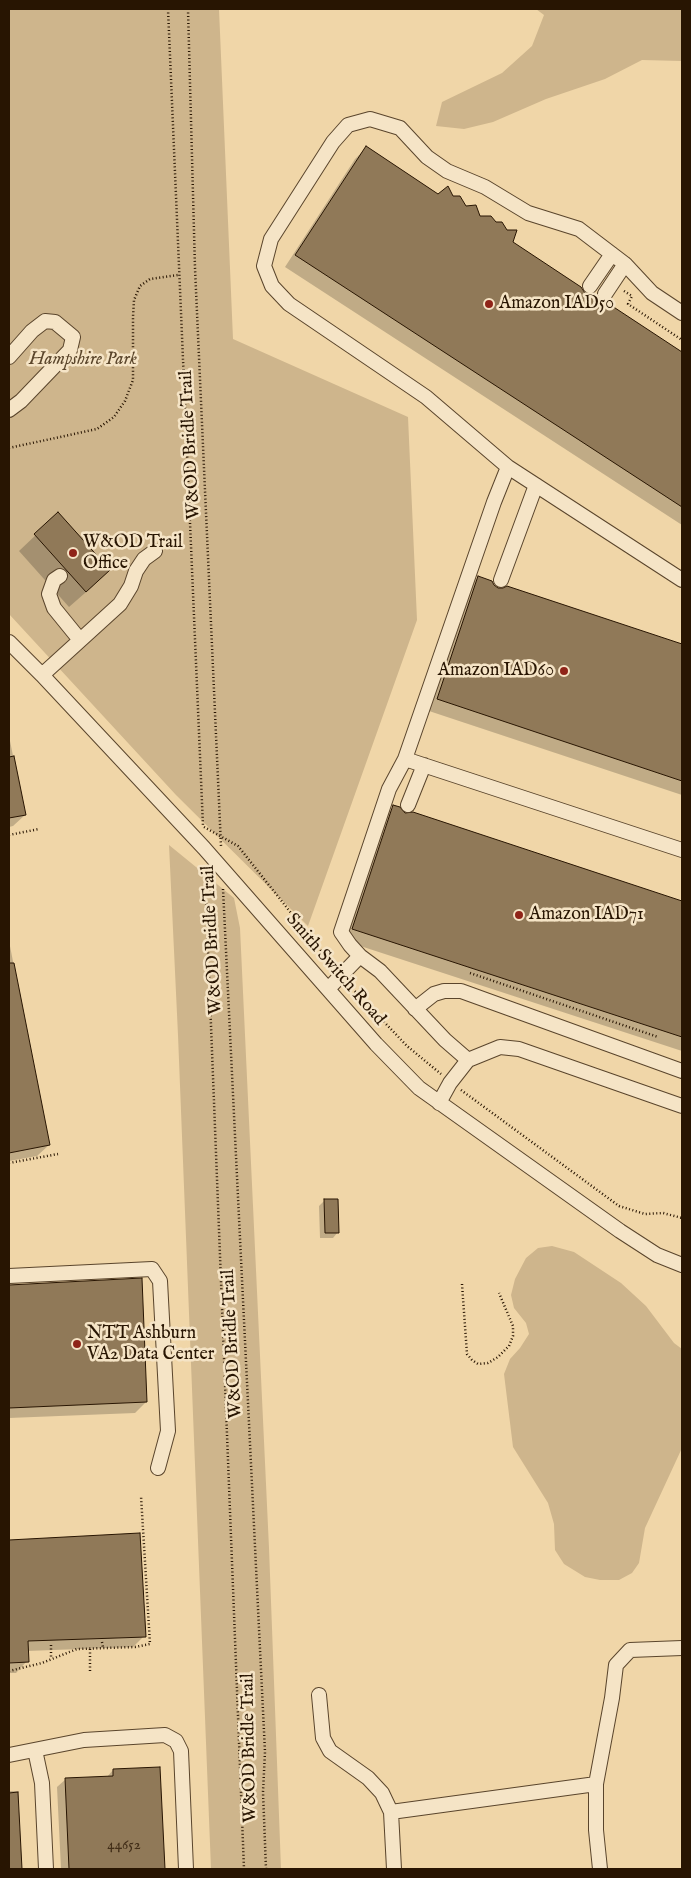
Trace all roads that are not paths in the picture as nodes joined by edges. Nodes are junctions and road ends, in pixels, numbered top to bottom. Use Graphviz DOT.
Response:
graph roads {
  1 [pos="612,254"];
  2 [pos="625,264"];
  3 [pos="590,286"];
  4 [pos="605,294"];
  5 [pos="682,313"];
  6 [pos="9,357"];
  7 [pos="9,410"];
  8 [pos="508,467"];
  9 [pos="536,485"];
  10 [pos="156,551"];
  11 [pos="60,576"];
  12 [pos="501,580"];
  13 [pos="682,580"];
  14 [pos="80,640"];
  15 [pos="9,642"];
  16 [pos="42,675"];
  17 [pos="405,759"];
  18 [pos="424,765"];
  19 [pos="408,805"];
  20 [pos="682,850"];
  21 [pos="360,956"];
  22 [pos="328,989"];
  23 [pos="415,1009"];
  24 [pos="468,1060"];
  25 [pos="682,1071"];
  26 [pos="439,1103"];
  27 [pos="682,1106"];
  28 [pos="682,1265"];
  29 [pos="9,1276"];
  30 [pos="158,1468"];
  31 [pos="682,1648"];
  32 [pos="320,1695"];
  33 [pos="35,1750"];
  34 [pos="9,1755"];
  35 [pos="596,1784"];
  36 [pos="391,1812"];
  37 [pos="46,1869"];
  38 [pos="186,1869"];
  39 [pos="394,1869"];
  40 [pos="598,1869"];
  1 -- 2 [label="street"];
  1 -- 3 [label="street"];
  1 -- 8 [label="street"];
  2 -- 4 [label="street"];
  2 -- 5 [label="street"];
  6 -- 7 [label="street"];
  8 -- 9 [label="street"];
  8 -- 17 [label="street"];
  9 -- 12 [label="street"];
  9 -- 13 [label="street"];
  10 -- 14 [label="street"];
  11 -- 14 [label="street"];
  14 -- 16 [label="street"];
  15 -- 16 [label="street, Smith Switch Road"];
  16 -- 22 [label="street, Smith Switch Road"];
  17 -- 18 [label="street"];
  17 -- 21 [label="street"];
  18 -- 19 [label="street"];
  18 -- 20 [label="street"];
  21 -- 22 [label="street"];
  21 -- 23 [label="street"];
  22 -- 26 [label="street, Smith Switch Road"];
  23 -- 24 [label="street"];
  23 -- 25 [label="street"];
  24 -- 26 [label="street"];
  24 -- 27 [label="street"];
  26 -- 28 [label="street, Smith Switch Road"];
  29 -- 30 [label="street"];
  31 -- 35 [label="street"];
  32 -- 36 [label="street"];
  33 -- 34 [label="street"];
  33 -- 37 [label="street"];
  33 -- 38 [label="street"];
  35 -- 36 [label="street"];
  35 -- 40 [label="street"];
  36 -- 39 [label="street"];
}
